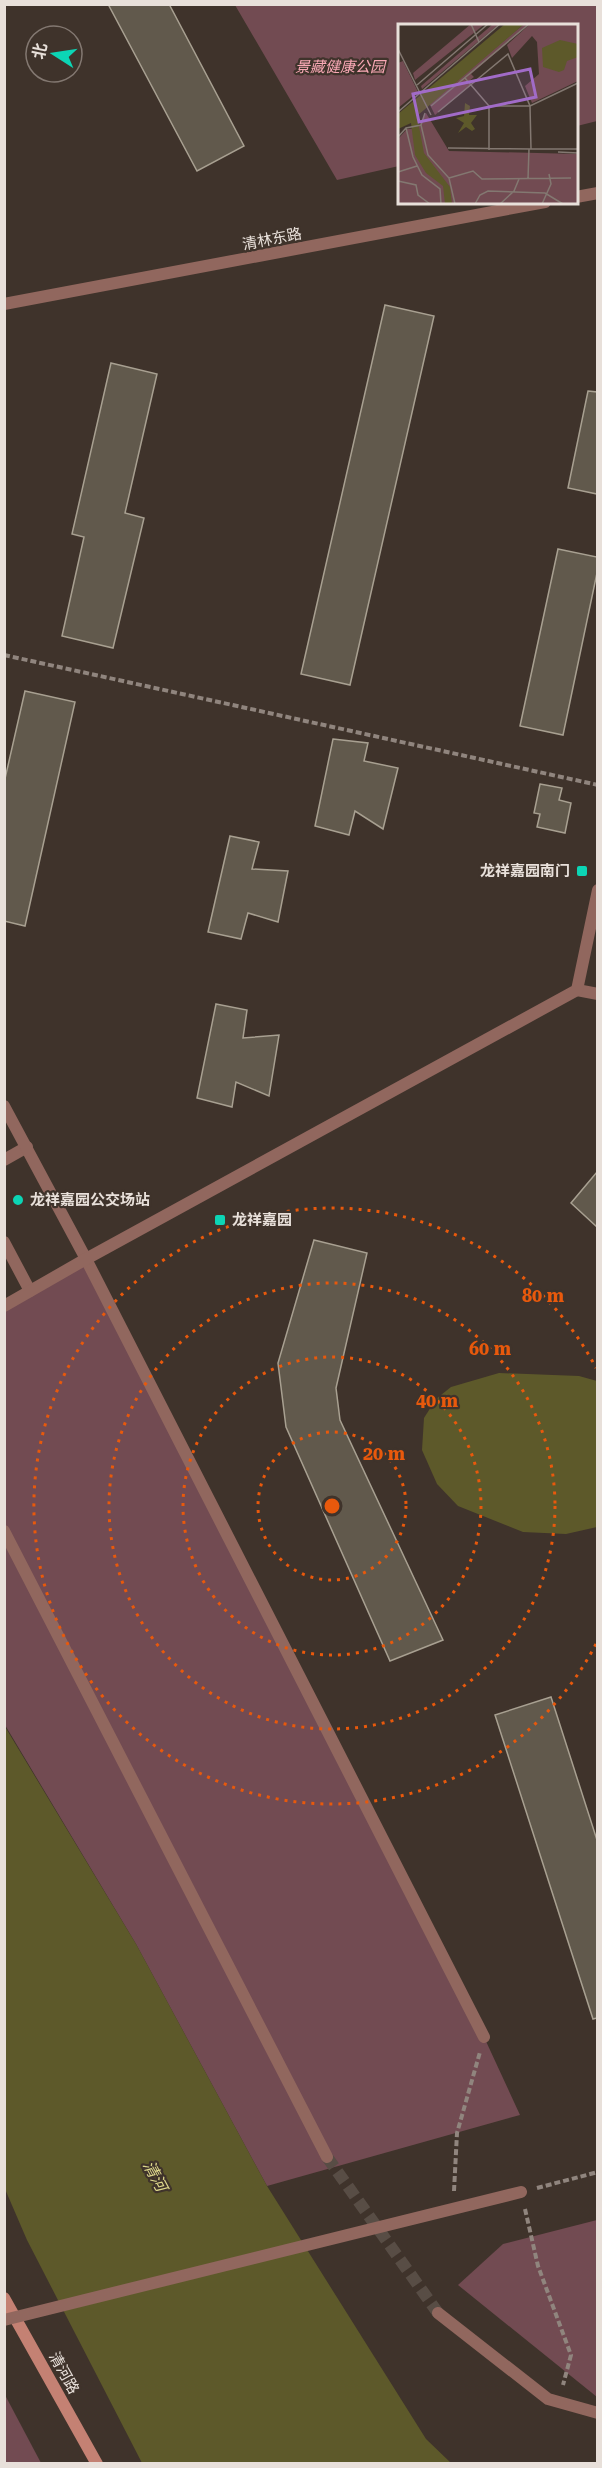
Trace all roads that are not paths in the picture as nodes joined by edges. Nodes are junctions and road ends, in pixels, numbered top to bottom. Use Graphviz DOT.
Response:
graph roads {
  1 [pos="597,193"];
  2 [pos="578,197"];
  3 [pos="534,204"];
  4 [pos="4,304"];
  5 [pos="597,890"];
  6 [pos="577,990"];
  7 [pos="597,994"];
  8 [pos="4,1106"];
  9 [pos="27,1148"];
  10 [pos="4,1160"];
  11 [pos="4,1242"];
  12 [pos="86,1258"];
  13 [pos="30,1291"];
  14 [pos="4,1306"];
  15 [pos="4,1531"];
  16 [pos="484,2037"];
  17 [pos="327,2157"];
  18 [pos="521,2192"];
  19 [pos="4,2298"];
  20 [pos="438,2313"];
  21 [pos="4,2320"];
  22 [pos="597,2413"];
  23 [pos="96,2463"];
  1 -- 2 [label="street"];
  3 -- 4 [label="street, 清林东路"];
  5 -- 6 [label="street"];
  6 -- 7 [label="street"];
  6 -- 12 [label="street"];
  8 -- 9 [label="street"];
  9 -- 10 [label="street"];
  9 -- 12 [label="street"];
  11 -- 13 [label="street"];
  12 -- 13 [label="street"];
  12 -- 16 [label="street"];
  13 -- 14 [label="street"];
  15 -- 17 [label="street"];
  18 -- 21 [label="street, bridge"];
  19 -- 23 [label="street, 清河路"];
  20 -- 22 [label="street"];
}
